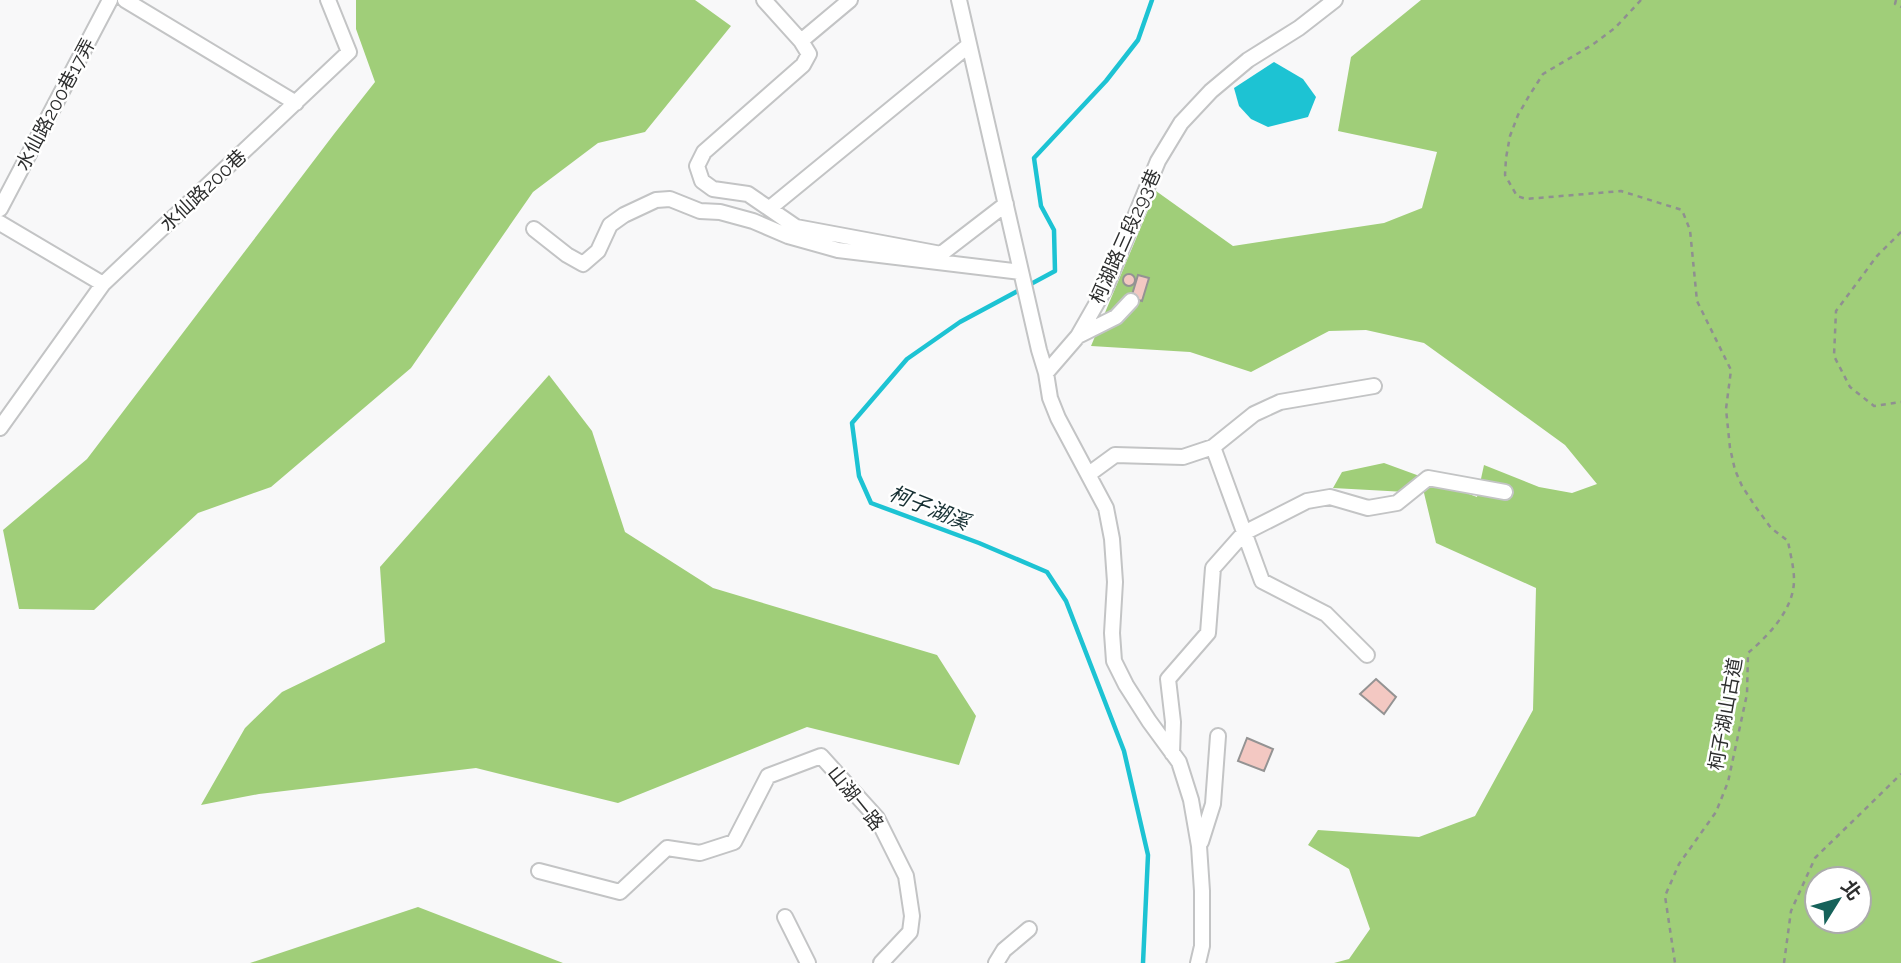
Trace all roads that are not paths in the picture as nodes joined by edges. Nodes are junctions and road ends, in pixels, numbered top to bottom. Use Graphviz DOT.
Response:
graph roads {
  1 [pos="110,0"];
  2 [pos="125,0"];
  3 [pos="328,0"];
  4 [pos="764,0"];
  5 [pos="850,0"];
  6 [pos="943,0"];
  7 [pos="1335,0"];
  8 [pos="959,2"];
  9 [pos="801,41"];
  10 [pos="969,45"];
  11 [pos="296,103"];
  12 [pos="1006,204"];
  13 [pos="770,208"];
  14 [pos="0,209"];
  15 [pos="0,223"];
  16 [pos="534,229"];
  17 [pos="1021,272"];
  18 [pos="103,284"];
  19 [pos="1131,301"];
  20 [pos="1077,336"];
  21 [pos="1046,373"];
  22 [pos="1374,386"];
  23 [pos="0,428"];
  24 [pos="1213,447"];
  25 [pos="1089,474"];
  26 [pos="1505,492"];
  27 [pos="1244,533"];
  28 [pos="1367,655"];
  29 [pos="1219,736"];
  30 [pos="1172,752"];
  31 [pos="1199,846"];
  32 [pos="539,871"];
  33 [pos="785,917"];
  34 [pos="1029,929"];
  35 [pos="808,963"];
  36 [pos="881,963"];
  37 [pos="996,963"];
  38 [pos="1198,963"];
  1 -- 14 [label="street, 水仙路200巷17弄"];
  2 -- 11 [label="street"];
  3 -- 11 [label="street, 水仙路200巷"];
  4 -- 9 [label="street"];
  5 -- 9 [label="street"];
  6 -- 8 [label="street"];
  7 -- 20 [label="street, 柯湖路三段293巷"];
  8 -- 10 [label="street"];
  9 -- 13 [label="street"];
  10 -- 12 [label="street"];
  10 -- 13 [label="street"];
  11 -- 18 [label="street, 水仙路200巷"];
  12 -- 13 [label="street"];
  12 -- 17 [label="street"];
  15 -- 18 [label="street"];
  16 -- 17 [label="street"];
  17 -- 21 [label="street"];
  18 -- 23 [label="street, 水仙路200巷"];
  19 -- 20 [label="street"];
  20 -- 21 [label="street, 柯湖路三段293巷"];
  21 -- 25 [label="street"];
  22 -- 24 [label="street"];
  24 -- 25 [label="street"];
  24 -- 27 [label="street"];
  25 -- 30 [label="street"];
  26 -- 27 [label="street"];
  27 -- 28 [label="street"];
  27 -- 30 [label="street"];
  29 -- 31 [label="street"];
  30 -- 31 [label="street"];
  31 -- 38 [label="street"];
  32 -- 36 [label="street, 山湖一路"];
  33 -- 35 [label="street"];
  34 -- 37 [label="street"];
}
